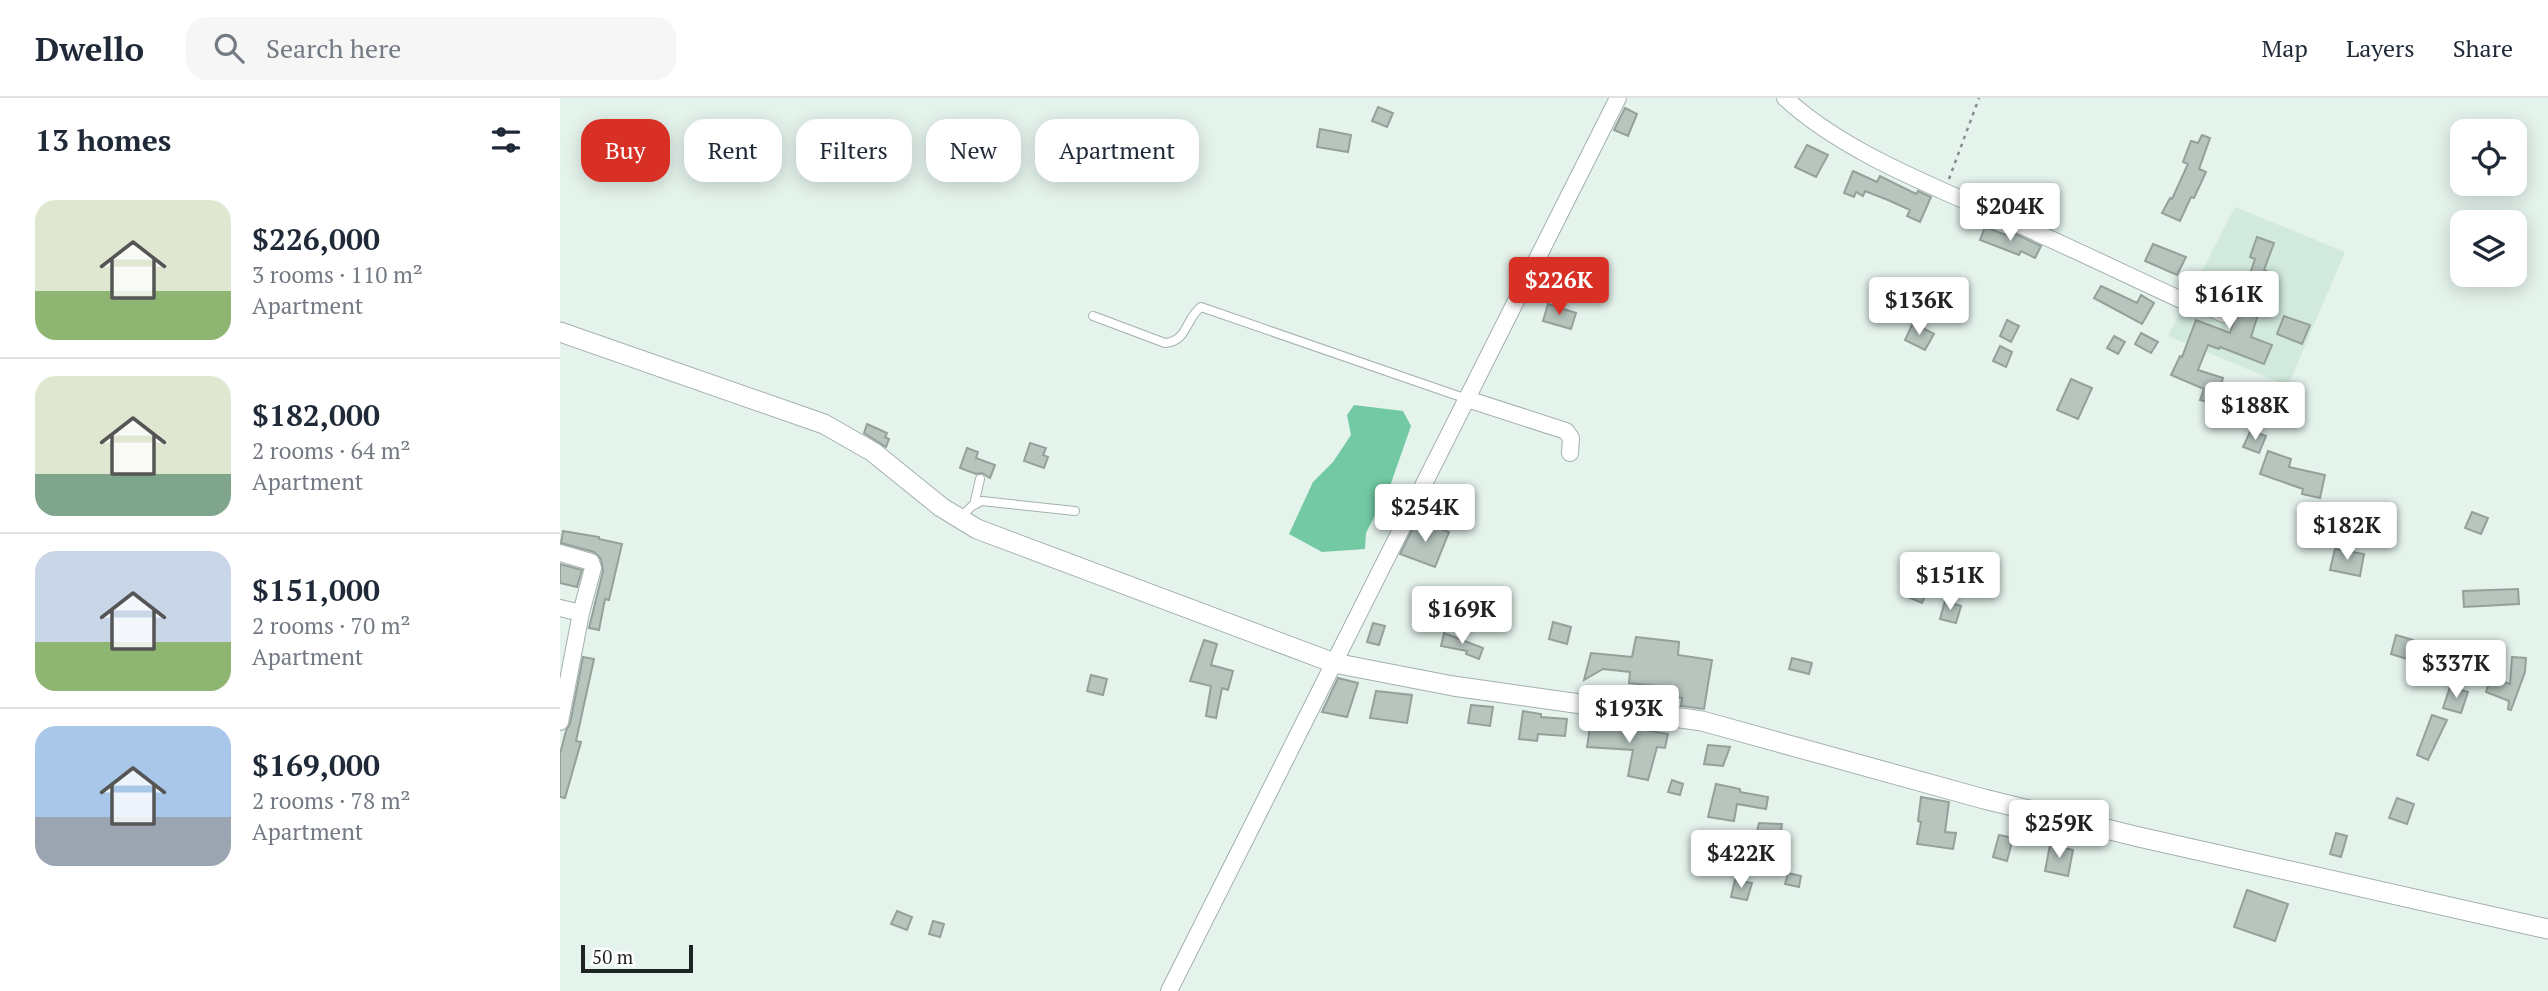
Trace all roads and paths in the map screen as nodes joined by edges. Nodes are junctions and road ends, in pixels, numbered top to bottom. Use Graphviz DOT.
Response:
graph roads {
  1 [pos="1618,98"];
  2 [pos="1785,98"];
  3 [pos="1979,98"];
  4 [pos="1945,191"];
  5 [pos="2190,304"];
  6 [pos="1093,316"];
  7 [pos="2223,318"];
  8 [pos="560,332"];
  9 [pos="1467,399"];
  10 [pos="1570,453"];
  11 [pos="980,479"];
  12 [pos="1075,511"];
  13 [pos="967,512"];
  14 [pos="560,554"];
  15 [pos="560,608"];
  16 [pos="581,613"];
  17 [pos="566,662"];
  18 [pos="1334,663"];
  19 [pos="561,714"];
  20 [pos="2548,929"];
  21 [pos="1169,991"];
  1 -- 9 [label="street"];
  2 -- 4 [label="street"];
  3 -- 4 [label="path"];
  4 -- 5 [label="street"];
  5 -- 7 [label="lane"];
  6 -- 9 [label="lane"];
  8 -- 13 [label="street"];
  9 -- 10 [label="street"];
  9 -- 18 [label="street"];
  11 -- 13 [label="lane"];
  12 -- 13 [label="lane"];
  13 -- 18 [label="street"];
  14 -- 16 [label="street"];
  15 -- 16 [label="street"];
  16 -- 17 [label="street"];
  17 -- 19 [label="street"];
  18 -- 20 [label="street"];
  18 -- 21 [label="street"];
}
